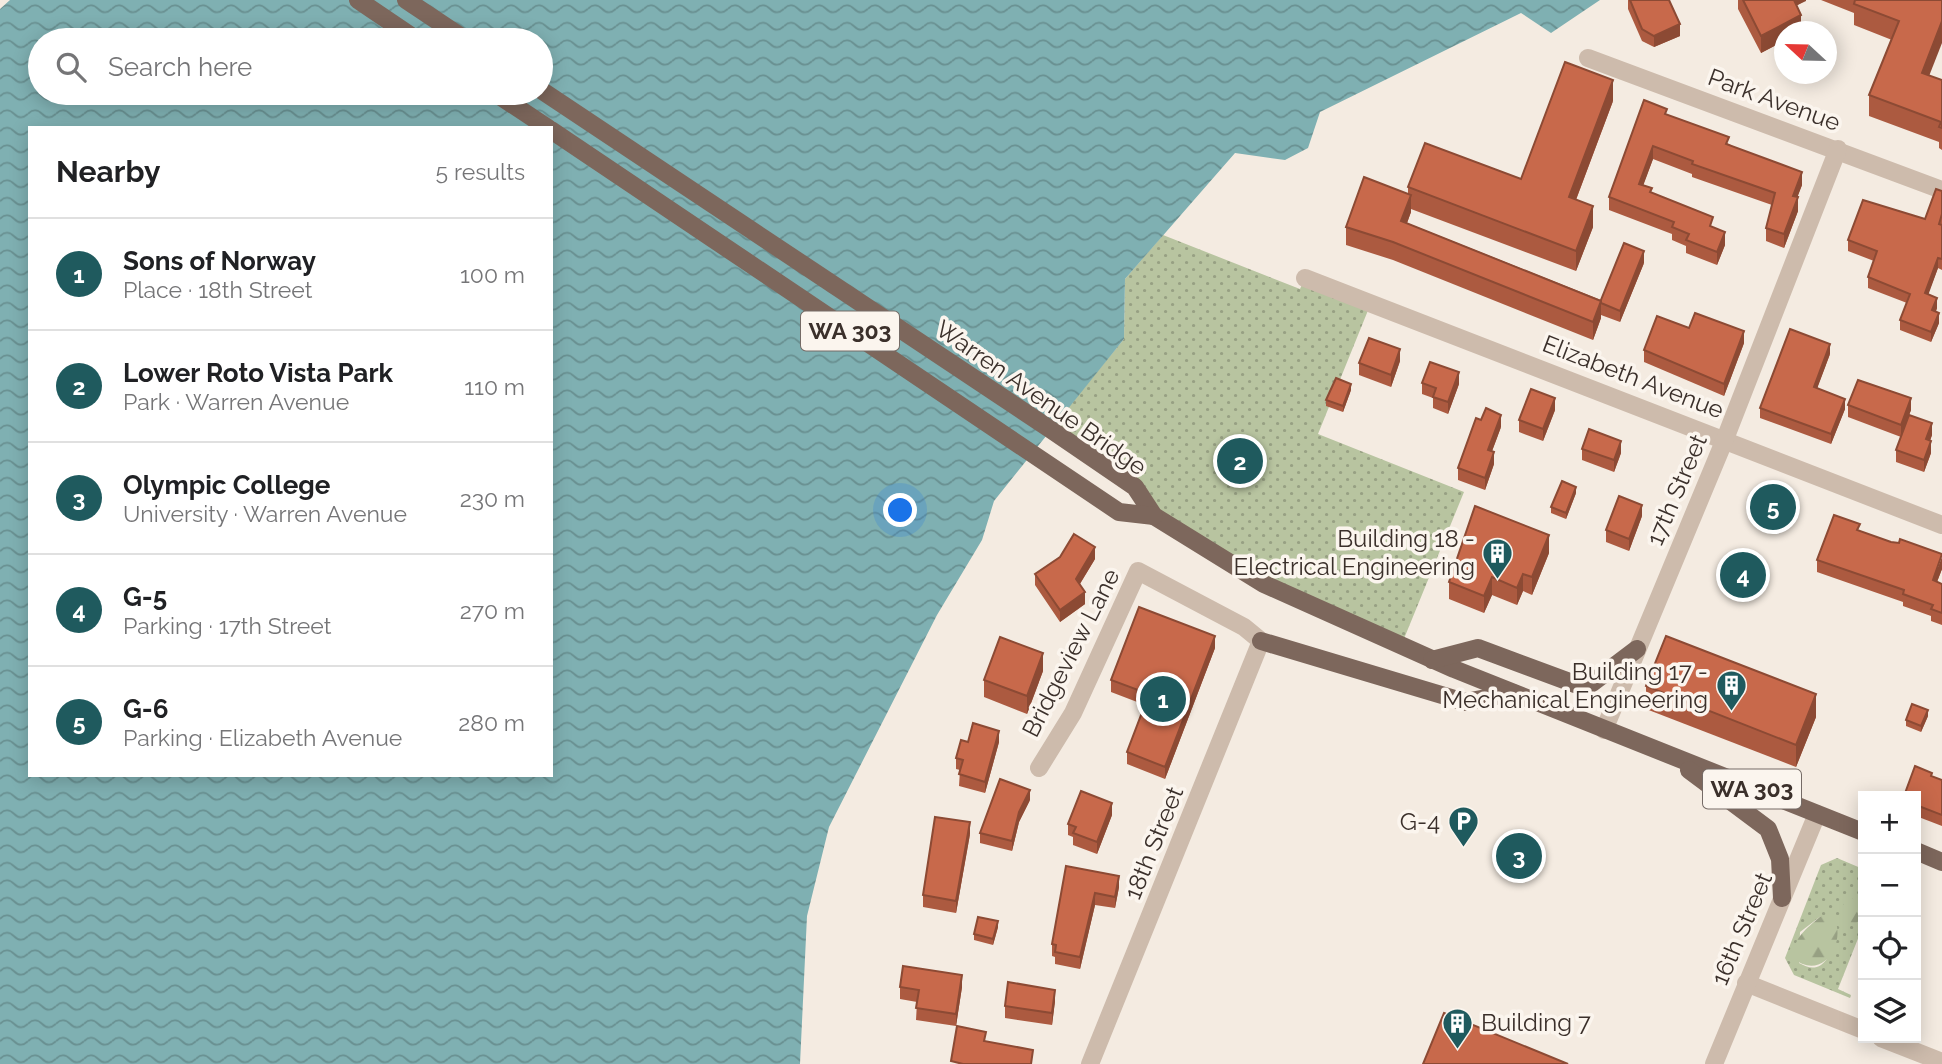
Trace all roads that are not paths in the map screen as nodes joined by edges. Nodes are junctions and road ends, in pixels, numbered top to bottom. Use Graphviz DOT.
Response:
graph roads {
  1 [pos="358,0"];
  2 [pos="406,0"];
  3 [pos="399,28"];
  4 [pos="448,28"];
  5 [pos="1588,58"];
  6 [pos="553,98"];
  7 [pos="513,105"];
  8 [pos="544,126"];
  9 [pos="553,132"];
  10 [pos="1838,149"];
  11 [pos="1942,190"];
  12 [pos="1305,278"];
  13 [pos="1725,439"];
  14 [pos="1154,516"];
  15 [pos="1942,525"];
  16 [pos="1261,641"];
  17 [pos="1637,649"];
  18 [pos="1432,660"];
  19 [pos="1513,693"];
  20 [pos="1604,730"];
  21 [pos="1687,764"];
  22 [pos="1039,768"];
  23 [pos="1817,814"];
  24 [pos="1858,830"];
  25 [pos="1921,853"];
  26 [pos="1942,862"];
  27 [pos="1782,898"];
  28 [pos="1746,983"];
  29 [pos="1858,1028"];
  30 [pos="1894,1043"];
  31 [pos="1942,1062"];
  32 [pos="1090,1064"];
  33 [pos="1714,1064"];
  1 -- 3 [label="main road"];
  2 -- 4 [label="main road"];
  5 -- 10 [label="street, Park Avenue"];
  6 -- 14 [label="main road, Warren Avenue Bridge / WA 303"];
  7 -- 8 [label="main road, Warren Avenue Bridge / WA 303"];
  9 -- 14 [label="main road, Warren Avenue Bridge / WA 303"];
  10 -- 11 [label="street, Park Avenue"];
  10 -- 13 [label="street, 17th Street"];
  12 -- 13 [label="street, Elizabeth Avenue"];
  13 -- 15 [label="street, Elizabeth Avenue"];
  13 -- 17 [label="street, 17th Street"];
  14 -- 18 [label="main road, WA 303"];
  16 -- 19 [label="main road"];
  16 -- 22 [label="street, Bridgeview Lane"];
  16 -- 32 [label="street, 18th Street"];
  17 -- 18 [label="main road"];
  17 -- 20 [label="street, 17th Street"];
  18 -- 19 [label="main road, WA 303"];
  19 -- 20 [label="main road, WA 303"];
  20 -- 21 [label="main road, WA 303"];
  21 -- 23 [label="main road, WA 303"];
  21 -- 27 [label="main road"];
  23 -- 24 [label="main road, WA 303"];
  23 -- 27 [label="street, 16th Street"];
  25 -- 26 [label="main road"];
  27 -- 28 [label="street, 16th Street"];
  28 -- 29 [label="street"];
  28 -- 33 [label="street, 16th Street"];
  30 -- 31 [label="street"];
}
